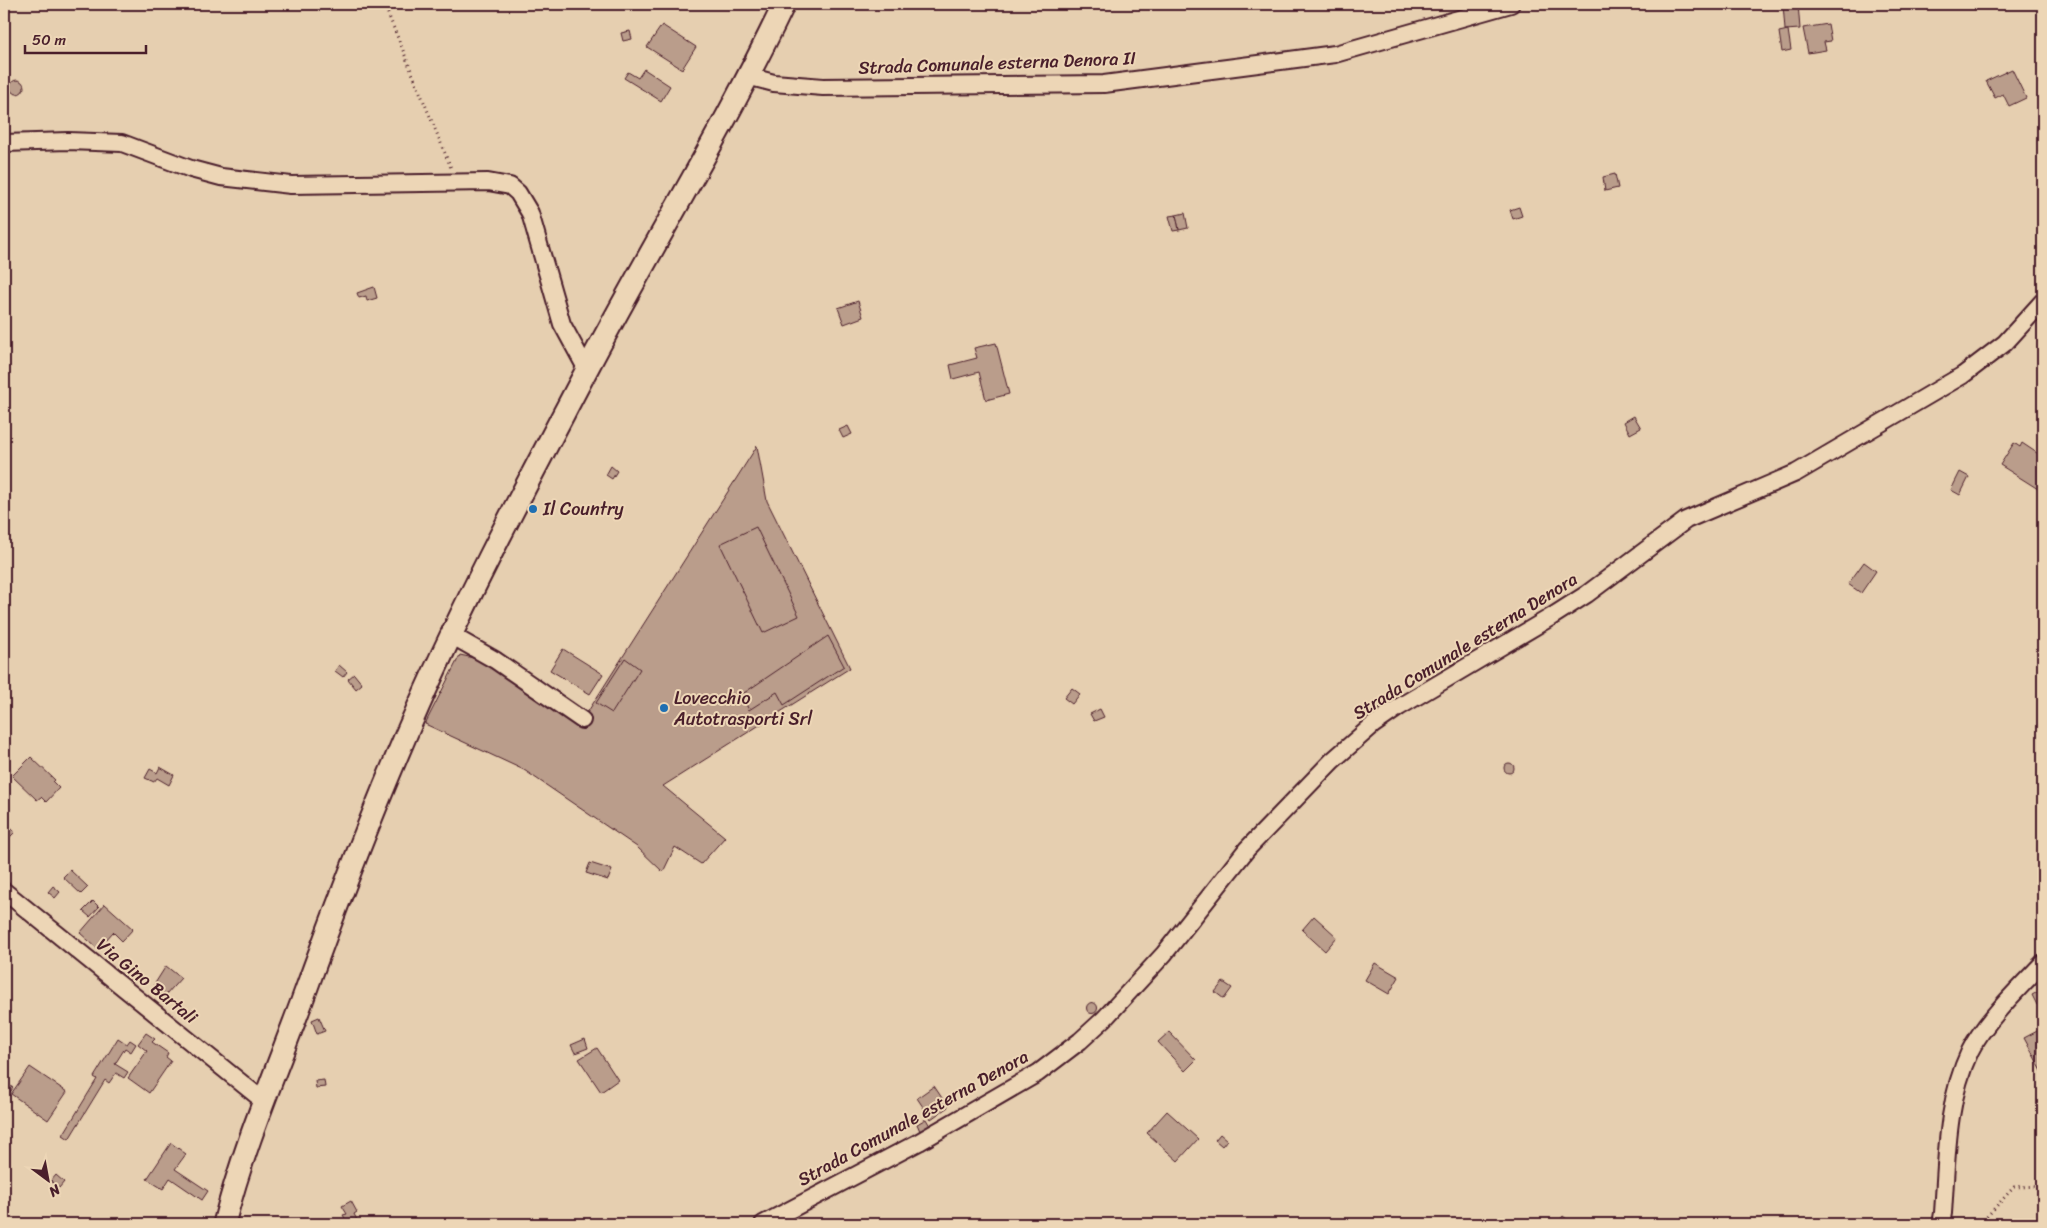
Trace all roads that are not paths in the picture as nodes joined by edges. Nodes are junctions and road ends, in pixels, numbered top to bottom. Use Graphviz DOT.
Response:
graph roads {
  1 [pos="784,4"];
  2 [pos="1511,4"];
  3 [pos="748,76"];
  4 [pos="4,143"];
  5 [pos="2043,301"];
  6 [pos="587,370"];
  7 [pos="451,636"];
  8 [pos="582,720"];
  9 [pos="4,891"];
  10 [pos="2043,963"];
  11 [pos="265,1102"];
  12 [pos="224,1224"];
  13 [pos="763,1224"];
  14 [pos="1940,1224"];
  1 -- 3 [label="street"];
  2 -- 3 [label="street, Strada Comunale esterna Denora II"];
  3 -- 6 [label="street"];
  4 -- 6 [label="street"];
  5 -- 13 [label="street, Strada Comunale esterna Denora"];
  6 -- 7 [label="street"];
  7 -- 8 [label="street"];
  7 -- 11 [label="street"];
  9 -- 11 [label="street, Via Gino Bartali"];
  10 -- 14 [label="street"];
  11 -- 12 [label="street"];
}
